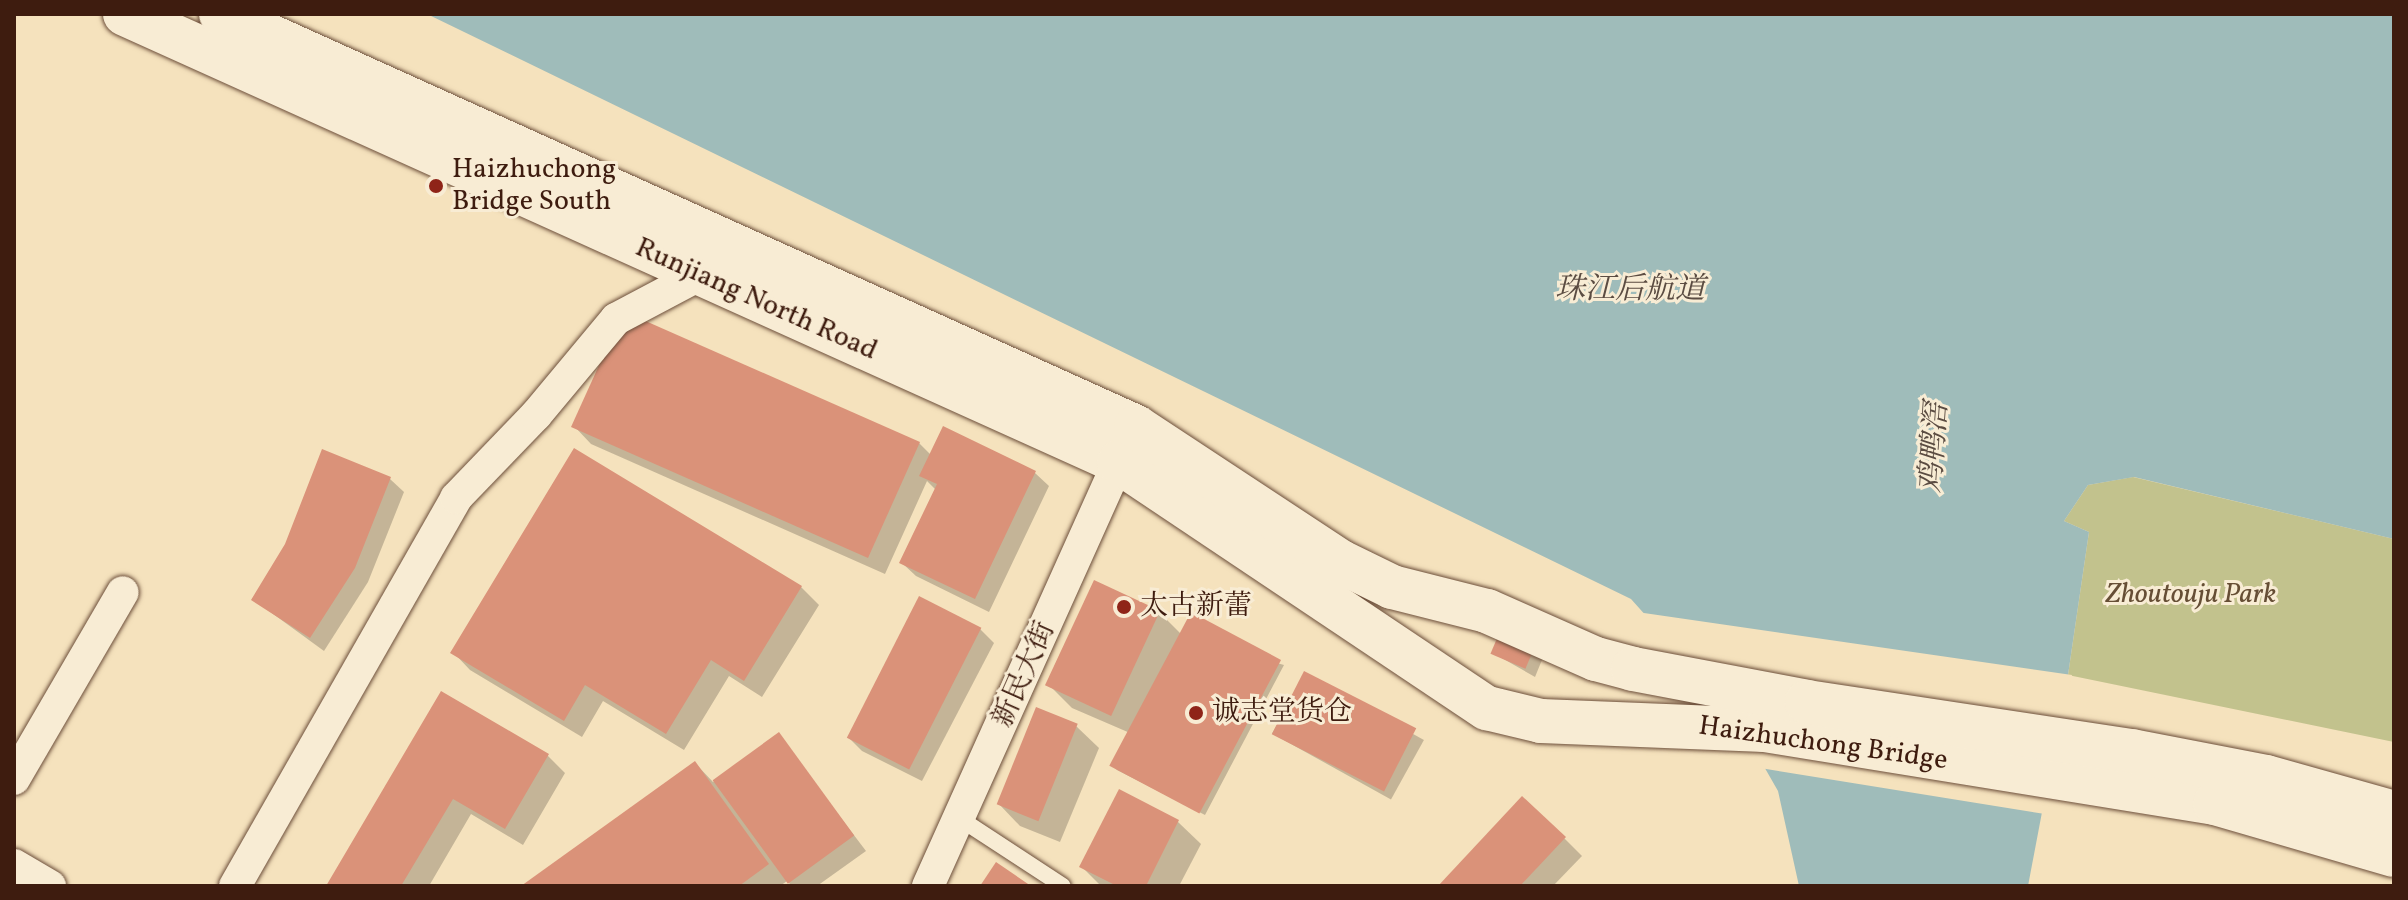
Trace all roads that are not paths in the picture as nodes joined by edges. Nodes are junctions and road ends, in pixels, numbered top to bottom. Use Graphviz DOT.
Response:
graph roads {
  1 [pos="125,14"];
  2 [pos="221,14"];
  3 [pos="699,275"];
  4 [pos="1127,444"];
  5 [pos="1183,454"];
  6 [pos="1165,493"];
  7 [pos="123,592"];
  8 [pos="14,779"];
  9 [pos="2394,813"];
  10 [pos="959,818"];
  11 [pos="2394,855"];
  12 [pos="14,865"];
  13 [pos="50,886"];
  14 [pos="235,886"];
  15 [pos="928,886"];
  16 [pos="1063,886"];
  1 -- 3 [label="main road, Runjiang North Road"];
  2 -- 4 [label="main road, Runjiang North Road"];
  3 -- 4 [label="main road, Runjiang North Road"];
  3 -- 14 [label="street"];
  4 -- 5 [label="main road, Runjiang North Road"];
  4 -- 6 [label="main road, Runjiang North Road"];
  4 -- 10 [label="street, 新民大街"];
  5 -- 9 [label="main road, Haizhuchong Bridge"];
  6 -- 11 [label="main road, Haizhuchong Bridge"];
  7 -- 8 [label="street"];
  10 -- 15 [label="street, 新民大街"];
  10 -- 16 [label="lane"];
  12 -- 13 [label="street"];
}
